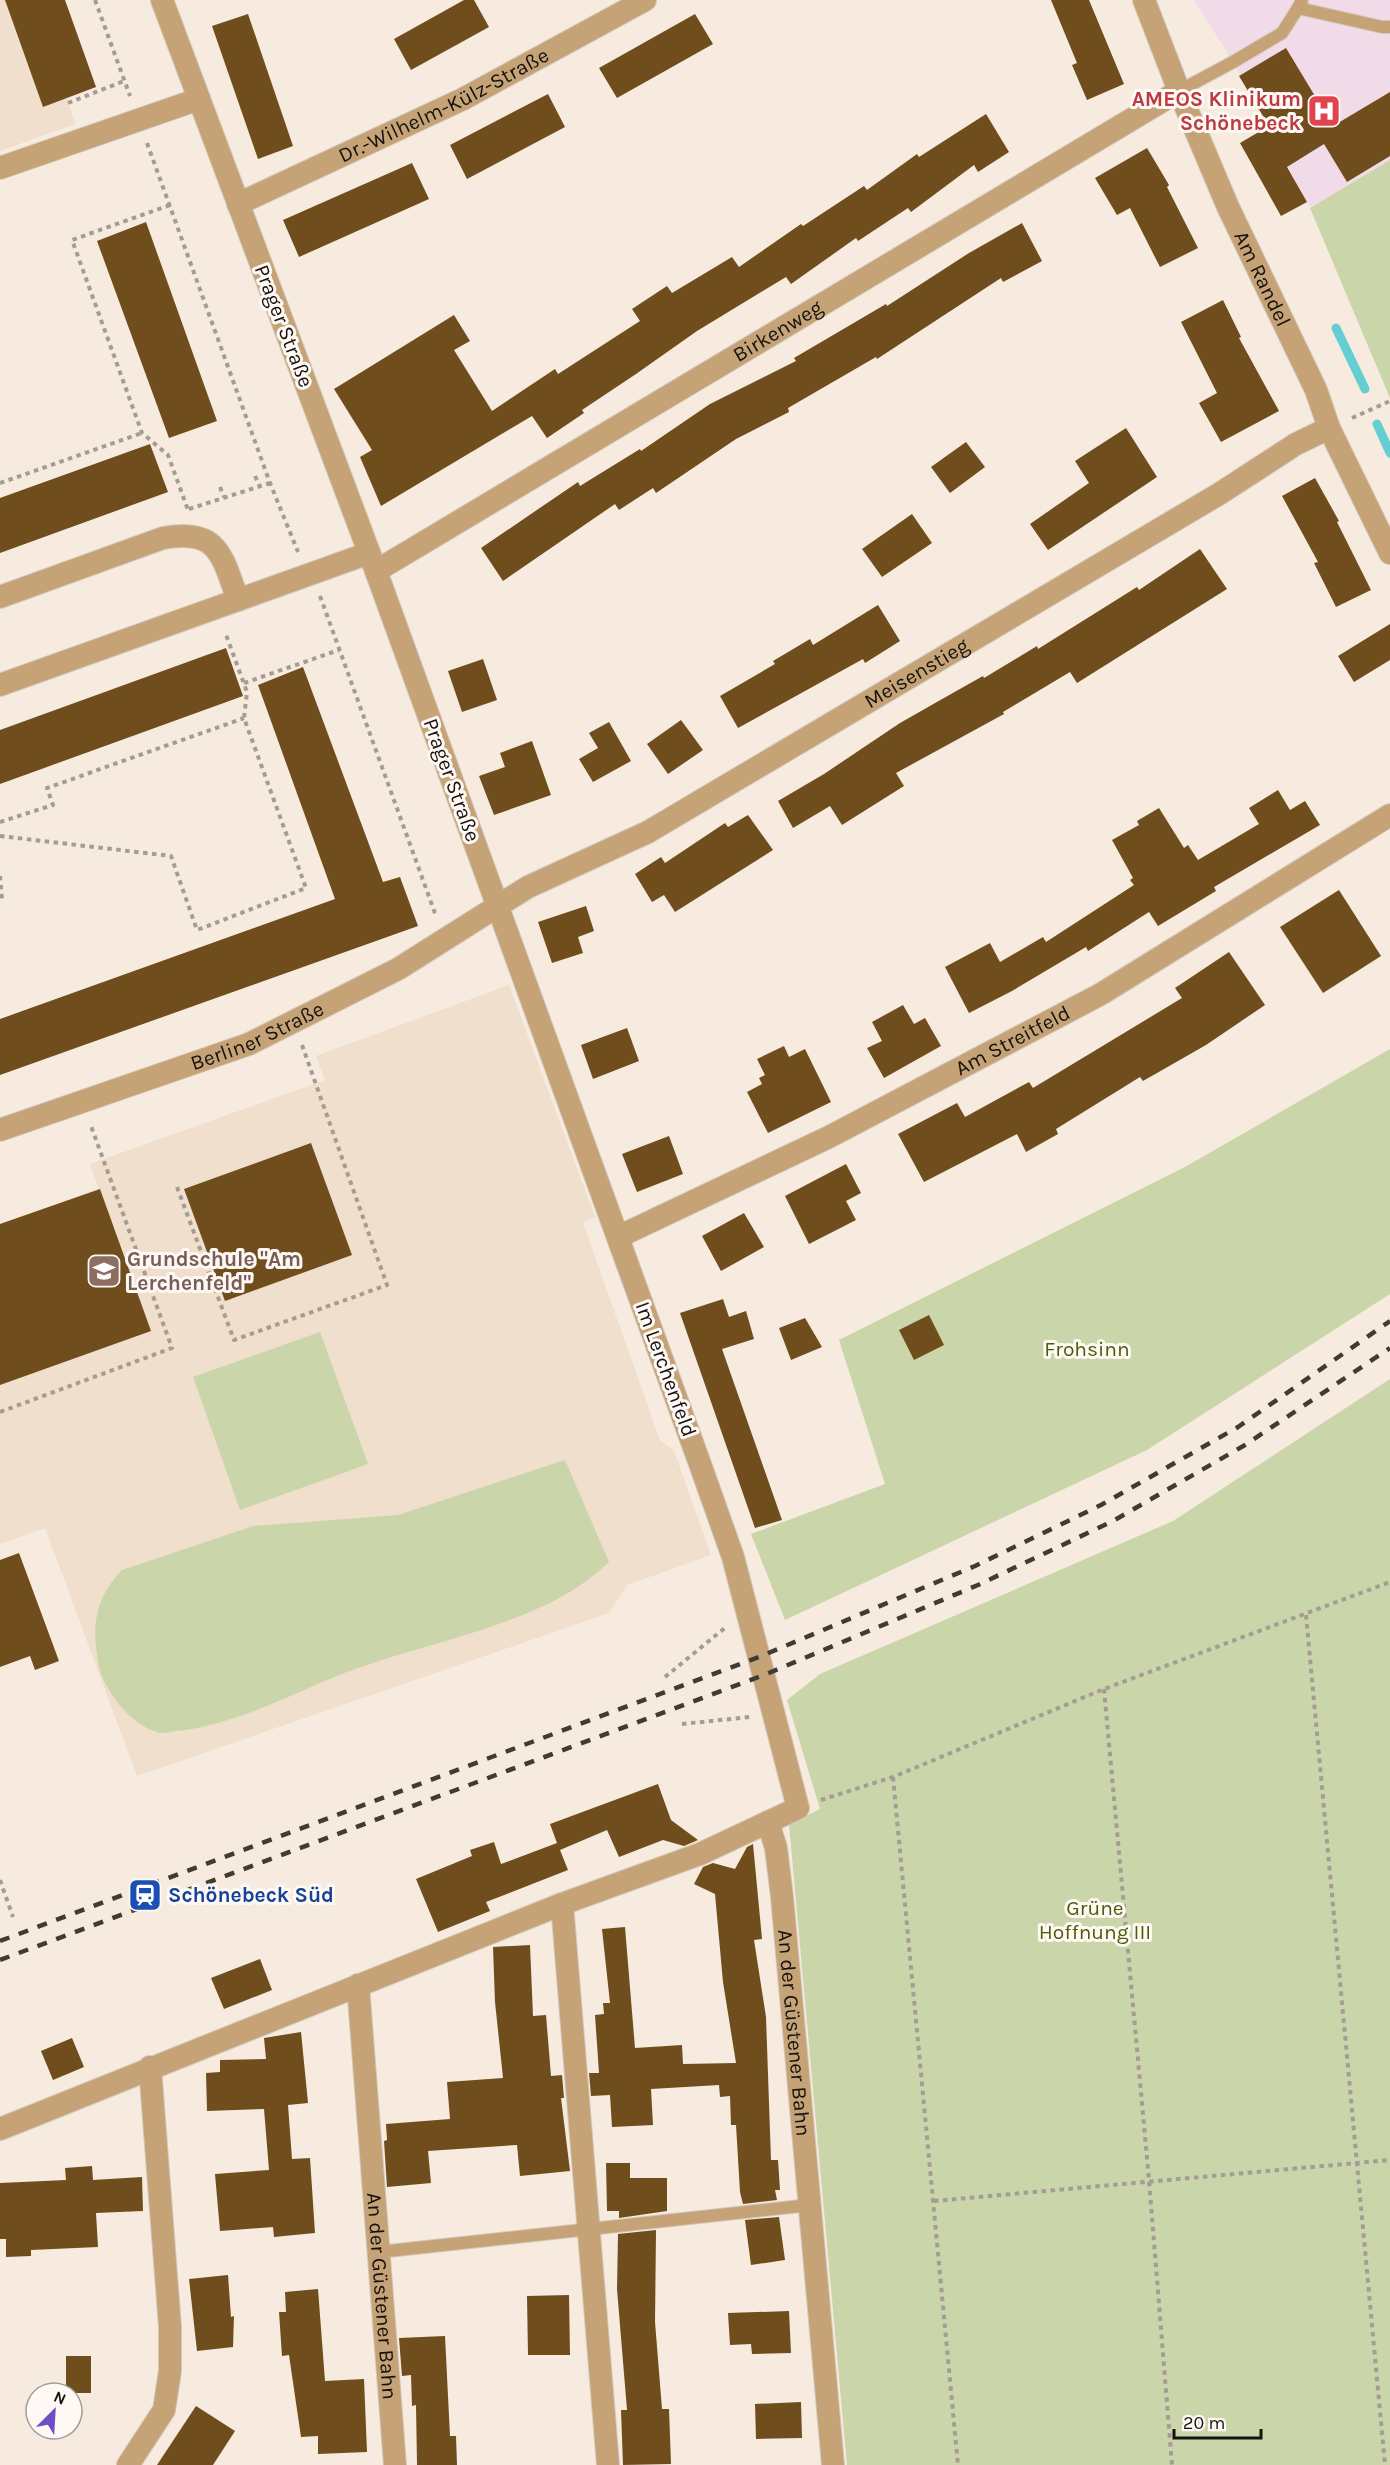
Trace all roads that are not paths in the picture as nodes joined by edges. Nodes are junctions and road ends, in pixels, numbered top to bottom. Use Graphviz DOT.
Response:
graph roads {
  1 [pos="162,0"];
  2 [pos="645,0"];
  3 [pos="1144,0"];
  4 [pos="1300,4"];
  5 [pos="1390,27"];
  6 [pos="1179,91"];
  7 [pos="199,99"];
  8 [pos="0,168"];
  9 [pos="238,204"];
  10 [pos="1329,428"];
  11 [pos="1390,553"];
  12 [pos="373,562"];
  13 [pos="0,597"];
  14 [pos="238,600"];
  15 [pos="0,685"];
  16 [pos="1390,815"];
  17 [pos="497,906"];
  18 [pos="0,1130"];
  19 [pos="618,1237"];
  20 [pos="768,1822"];
  21 [pos="562,1904"];
  22 [pos="358,1985"];
  23 [pos="150,2067"];
  24 [pos="0,2129"];
  25 [pos="810,2205"];
  26 [pos="588,2230"];
  27 [pos="379,2252"];
  28 [pos="128,2465"];
  29 [pos="395,2465"];
  30 [pos="608,2465"];
  31 [pos="833,2465"];
  1 -- 7 [label="street, Prager Straße"];
  2 -- 9 [label="street, Dr.-Wilhelm-Külz-Straße"];
  3 -- 6 [label="street, Am Randel"];
  4 -- 5 [label="lane"];
  4 -- 6 [label="lane"];
  6 -- 10 [label="street, Am Randel"];
  6 -- 12 [label="street, Birkenweg"];
  7 -- 8 [label="street"];
  7 -- 9 [label="street, Prager Straße"];
  9 -- 12 [label="street, Prager Straße"];
  10 -- 11 [label="street, Am Randel"];
  10 -- 17 [label="street, Meisenstieg"];
  12 -- 14 [label="street"];
  12 -- 17 [label="street, Prager Straße"];
  13 -- 14 [label="street"];
  14 -- 15 [label="street"];
  16 -- 19 [label="street, Am Streitfeld"];
  17 -- 18 [label="street, Berliner Straße"];
  17 -- 19 [label="street, Im Lerchenfeld"];
  19 -- 20 [label="street, Im Lerchenfeld"];
  20 -- 21 [label="street"];
  20 -- 25 [label="street, An der Güstener Bahn"];
  21 -- 22 [label="street"];
  21 -- 26 [label="street"];
  22 -- 23 [label="street"];
  22 -- 27 [label="street, An der Güstener Bahn"];
  23 -- 24 [label="street"];
  23 -- 28 [label="street"];
  25 -- 26 [label="lane"];
  25 -- 31 [label="street, An der Güstener Bahn"];
  26 -- 27 [label="lane"];
  26 -- 30 [label="street"];
  27 -- 29 [label="street, An der Güstener Bahn"];
}
